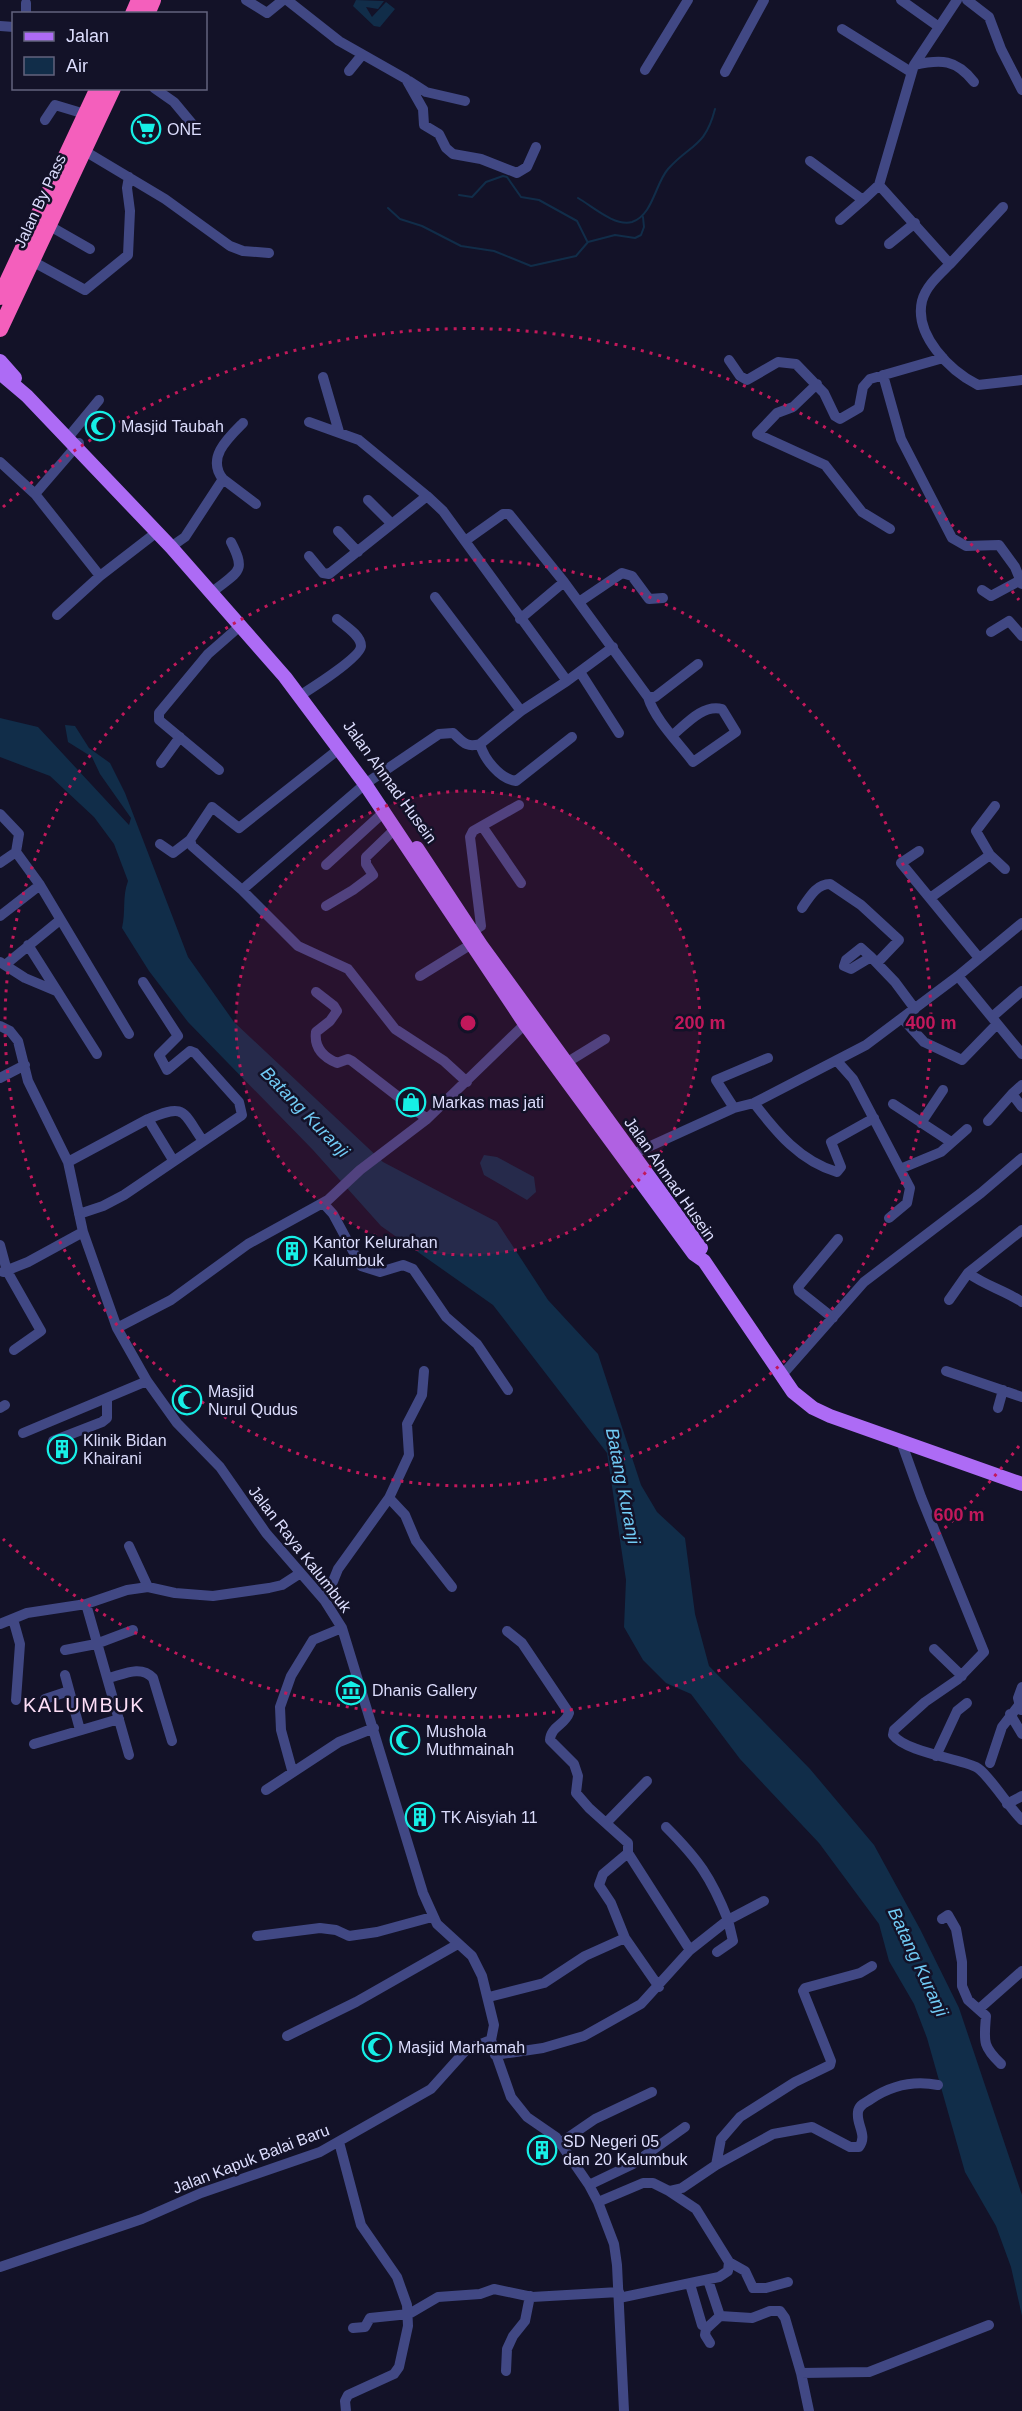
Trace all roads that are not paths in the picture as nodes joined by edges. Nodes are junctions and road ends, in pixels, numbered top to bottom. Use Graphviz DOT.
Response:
graph roads {
  1 [pos="246,0"];
  2 [pos="285,0"];
  3 [pos="688,0"];
  4 [pos="764,0"];
  5 [pos="901,0"];
  6 [pos="957,0"];
  7 [pos="967,0"];
  8 [pos="939,27"];
  9 [pos="842,29"];
  10 [pos="362,55"];
  11 [pos="913,68"];
  12 [pos="645,70"];
  13 [pos="349,71"];
  14 [pos="725,72"];
  15 [pos="406,79"];
  16 [pos="974,82"];
  17 [pos="97,90"];
  18 [pos="112,90"];
  19 [pos="157,90"];
  20 [pos="1022,90"];
  21 [pos="465,101"];
  22 [pos="86,114"];
  23 [pos="45,120"];
  24 [pos="194,126"];
  25 [pos="81,144"];
  26 [pos="536,147"];
  27 [pos="810,161"];
  28 [pos="129,177"];
  29 [pos="879,185"];
  30 [pos="862,200"];
  31 [pos="1003,207"];
  32 [pos="840,220"];
  33 [pos="915,223"];
  34 [pos="48,225"];
  35 [pos="889,244"];
  36 [pos="90,249"];
  37 [pos="269,253"];
  38 [pos="32,261"];
  39 [pos="950,264"];
  40 [pos="0,297"];
  41 [pos="0,329"];
  42 [pos="943,358"];
  43 [pos="729,360"];
  44 [pos="0,361"];
  45 [pos="0,373"];
  46 [pos="883,375"];
  47 [pos="323,377"];
  48 [pos="1022,380"];
  49 [pos="817,384"];
  50 [pos="99,400"];
  51 [pos="309,422"];
  52 [pos="243,423"];
  53 [pos="339,432"];
  54 [pos="75,441"];
  55 [pos="0,462"];
  56 [pos="223,479"];
  57 [pos="35,494"];
  58 [pos="427,496"];
  59 [pos="368,500"];
  60 [pos="256,504"];
  61 [pos="392,524"];
  62 [pos="890,529"];
  63 [pos="338,531"];
  64 [pos="157,532"];
  65 [pos="465,541"];
  66 [pos="231,542"];
  67 [pos="175,544"];
  68 [pos="358,552"];
  69 [pos="309,556"];
  70 [pos="100,576"];
  71 [pos="564,582"];
  72 [pos="1021,583"];
  73 [pos="216,589"];
  74 [pos="982,590"];
  75 [pos="435,597"];
  76 [pos="663,598"];
  77 [pos="579,602"];
  78 [pos="57,615"];
  79 [pos="337,619"];
  80 [pos="520,619"];
  81 [pos="240,626"];
  82 [pos="991,632"];
  83 [pos="1022,636"];
  84 [pos="613,647"];
  85 [pos="698,664"];
  86 [pos="580,672"];
  87 [pos="567,681"];
  88 [pos="304,693"];
  89 [pos="648,697"];
  90 [pos="521,711"];
  91 [pos="619,734"];
  92 [pos="673,735"];
  93 [pos="180,737"];
  94 [pos="572,737"];
  95 [pos="480,744"];
  96 [pos="339,749"];
  97 [pos="161,762"];
  98 [pos="219,770"];
  99 [pos="367,783"];
  100 [pos="519,805"];
  101 [pos="995,806"];
  102 [pos="384,812"];
  103 [pos="0,814"];
  104 [pos="482,826"];
  105 [pos="394,830"];
  106 [pos="190,840"];
  107 [pos="160,844"];
  108 [pos="919,851"];
  109 [pos="16,852"];
  110 [pos="990,855"];
  111 [pos="0,863"];
  112 [pos="326,865"];
  113 [pos="1005,869"];
  114 [pos="521,883"];
  115 [pos="40,885"];
  116 [pos="242,890"];
  117 [pos="930,898"];
  118 [pos="326,906"];
  119 [pos="802,908"];
  120 [pos="0,916"];
  121 [pos="60,920"];
  122 [pos="1022,923"];
  123 [pos="472,938"];
  124 [pos="28,945"];
  125 [pos="979,958"];
  126 [pos="3,963"];
  127 [pos="420,976"];
  128 [pos="958,976"];
  129 [pos="143,982"];
  130 [pos="56,991"];
  131 [pos="1022,991"];
  132 [pos="316,992"];
  133 [pos="915,1009"];
  134 [pos="902,1018"];
  135 [pos="995,1021"];
  136 [pos="525,1024"];
  137 [pos="0,1026"];
  138 [pos="129,1034"];
  139 [pos="178,1036"];
  140 [pos="605,1039"];
  141 [pos="190,1051"];
  142 [pos="97,1054"];
  143 [pos="1022,1054"];
  144 [pos="768,1058"];
  145 [pos="837,1061"];
  146 [pos="25,1065"];
  147 [pos="567,1069"];
  148 [pos="0,1078"];
  149 [pos="467,1082"];
  150 [pos="1022,1085"];
  151 [pos="943,1090"];
  152 [pos="1012,1095"];
  153 [pos="754,1103"];
  154 [pos="893,1104"];
  155 [pos="1022,1107"];
  156 [pos="734,1108"];
  157 [pos="874,1118"];
  158 [pos="148,1119"];
  159 [pos="427,1119"];
  160 [pos="988,1121"];
  161 [pos="921,1123"];
  162 [pos="967,1129"];
  163 [pos="203,1142"];
  164 [pos="951,1142"];
  165 [pos="633,1154"];
  166 [pos="1022,1158"];
  167 [pos="173,1161"];
  168 [pos="68,1162"];
  169 [pos="900,1169"];
  170 [pos="325,1202"];
  171 [pos="79,1214"];
  172 [pos="888,1218"];
  173 [pos="1022,1230"];
  174 [pos="82,1232"];
  175 [pos="838,1239"];
  176 [pos="0,1245"];
  177 [pos="704,1261"];
  178 [pos="3,1272"];
  179 [pos="968,1274"];
  180 [pos="949,1300"];
  181 [pos="1022,1302"];
  182 [pos="833,1318"];
  183 [pos="117,1328"];
  184 [pos="14,1350"];
  185 [pos="424,1371"];
  186 [pos="946,1371"];
  187 [pos="782,1375"];
  188 [pos="147,1381"];
  189 [pos="508,1390"];
  190 [pos="1003,1390"];
  191 [pos="1022,1397"];
  192 [pos="107,1400"];
  193 [pos="998,1408"];
  194 [pos="23,1433"];
  195 [pos="53,1441"];
  196 [pos="902,1444"];
  197 [pos="1022,1484"];
  198 [pos="389,1498"];
  199 [pos="129,1546"];
  200 [pos="299,1574"];
  201 [pos="148,1587"];
  202 [pos="452,1587"];
  203 [pos="326,1601"];
  204 [pos="86,1604"];
  205 [pos="12,1619"];
  206 [pos="0,1624"];
  207 [pos="342,1628"];
  208 [pos="133,1630"];
  209 [pos="507,1631"];
  210 [pos="96,1644"];
  211 [pos="934,1649"];
  212 [pos="65,1650"];
  213 [pos="65,1675"];
  214 [pos="962,1676"];
  215 [pos="109,1678"];
  216 [pos="1022,1688"];
  217 [pos="69,1691"];
  218 [pos="45,1699"];
  219 [pos="16,1700"];
  220 [pos="967,1703"];
  221 [pos="1021,1708"];
  222 [pos="1010,1714"];
  223 [pos="119,1719"];
  224 [pos="374,1728"];
  225 [pos="80,1730"];
  226 [pos="1022,1734"];
  227 [pos="172,1741"];
  228 [pos="34,1744"];
  229 [pos="129,1755"];
  230 [pos="936,1756"];
  231 [pos="990,1763"];
  232 [pos="292,1770"];
  233 [pos="647,1782"];
  234 [pos="266,1790"];
  235 [pos="1022,1796"];
  236 [pos="1007,1804"];
  237 [pos="1022,1820"];
  238 [pos="606,1823"];
  239 [pos="666,1827"];
  240 [pos="628,1853"];
  241 [pos="764,1901"];
  242 [pos="432,1917"];
  243 [pos="942,1919"];
  244 [pos="728,1920"];
  245 [pos="257,1936"];
  246 [pos="625,1938"];
  247 [pos="458,1944"];
  248 [pos="690,1950"];
  249 [pos="717,1952"];
  250 [pos="872,1966"];
  251 [pos="1022,1971"];
  252 [pos="659,1987"];
  253 [pos="489,1997"];
  254 [pos="979,2009"];
  255 [pos="287,2036"];
  256 [pos="491,2040"];
  257 [pos="495,2055"];
  258 [pos="1001,2064"];
  259 [pos="938,2085"];
  260 [pos="652,2092"];
  261 [pos="685,2127"];
  262 [pos="339,2142"];
  263 [pos="560,2143"];
  264 [pos="716,2165"];
  265 [pos="589,2185"];
  266 [pos="669,2191"];
  267 [pos="598,2202"];
  268 [pos="729,2262"];
  269 [pos="0,2267"];
  270 [pos="708,2280"];
  271 [pos="788,2282"];
  272 [pos="690,2283"];
  273 [pos="619,2295"];
  274 [pos="530,2296"];
  275 [pos="409,2314"];
  276 [pos="720,2316"];
  277 [pos="702,2325"];
  278 [pos="989,2325"];
  279 [pos="353,2328"];
  280 [pos="710,2343"];
  281 [pos="506,2371"];
  282 [pos="801,2373"];
  283 [pos="346,2411"];
  284 [pos="624,2411"];
  285 [pos="809,2411"];
  1 -- 2 [label="street"];
  2 -- 10 [label="street"];
  3 -- 12 [label="street"];
  4 -- 14 [label="street"];
  5 -- 8 [label="street"];
  6 -- 8 [label="street"];
  7 -- 20 [label="street"];
  8 -- 11 [label="street"];
  9 -- 11 [label="street"];
  10 -- 13 [label="street"];
  10 -- 15 [label="street"];
  11 -- 16 [label="street"];
  11 -- 29 [label="street"];
  15 -- 21 [label="street"];
  15 -- 26 [label="street"];
  17 -- 22 [label="highway"];
  18 -- 25 [label="highway, Jalan By Pass"];
  19 -- 24 [label="street"];
  22 -- 23 [label="street"];
  22 -- 25 [label="highway"];
  25 -- 28 [label="street"];
  25 -- 34 [label="highway, Jalan By Pass"];
  25 -- 40 [label="highway"];
  27 -- 30 [label="street"];
  28 -- 37 [label="street"];
  28 -- 38 [label="street"];
  29 -- 30 [label="street"];
  29 -- 33 [label="street"];
  30 -- 32 [label="street"];
  31 -- 39 [label="street"];
  33 -- 35 [label="street"];
  33 -- 39 [label="street"];
  34 -- 36 [label="street"];
  34 -- 38 [label="highway, Jalan By Pass"];
  38 -- 41 [label="highway, Jalan By Pass"];
  39 -- 42 [label="street"];
  42 -- 46 [label="street"];
  42 -- 48 [label="street"];
  43 -- 49 [label="street"];
  44 -- 54 [label="main road, Jalan Ahmad Husein"];
  45 -- 54 [label="main road, Jalan Ahmad Husein"];
  46 -- 49 [label="street"];
  46 -- 72 [label="street"];
  47 -- 53 [label="street"];
  49 -- 62 [label="street"];
  50 -- 54 [label="street"];
  51 -- 53 [label="street"];
  52 -- 56 [label="street"];
  53 -- 58 [label="street"];
  54 -- 57 [label="street"];
  54 -- 64 [label="main road, Jalan Ahmad Husein"];
  54 -- 67 [label="main road, Jalan Ahmad Husein"];
  55 -- 57 [label="street"];
  56 -- 60 [label="street"];
  56 -- 67 [label="street"];
  57 -- 70 [label="street"];
  58 -- 61 [label="street"];
  58 -- 65 [label="street"];
  59 -- 61 [label="street"];
  61 -- 68 [label="street"];
  63 -- 68 [label="street"];
  64 -- 70 [label="street"];
  64 -- 81 [label="main road, Jalan Ahmad Husein"];
  65 -- 71 [label="street"];
  65 -- 80 [label="street"];
  66 -- 73 [label="street"];
  67 -- 73 [label="main road, Jalan Ahmad Husein"];
  68 -- 69 [label="street"];
  70 -- 78 [label="street"];
  71 -- 77 [label="street"];
  71 -- 80 [label="street"];
  72 -- 74 [label="street"];
  73 -- 88 [label="main road, Jalan Ahmad Husein"];
  75 -- 90 [label="street"];
  76 -- 77 [label="street"];
  77 -- 84 [label="street"];
  79 -- 88 [label="street"];
  80 -- 87 [label="street"];
  81 -- 93 [label="street"];
  81 -- 96 [label="main road, Jalan Ahmad Husein"];
  82 -- 83 [label="street"];
  84 -- 86 [label="street"];
  84 -- 89 [label="street"];
  85 -- 89 [label="street"];
  86 -- 87 [label="street"];
  86 -- 91 [label="street"];
  87 -- 90 [label="street"];
  88 -- 99 [label="main road, Jalan Ahmad Husein"];
  89 -- 92 [label="street"];
  90 -- 95 [label="street"];
  92 -- 92 [label="street"];
  93 -- 97 [label="street"];
  93 -- 98 [label="street"];
  94 -- 95 [label="street"];
  95 -- 99 [label="street"];
  96 -- 99 [label="main road, Jalan Ahmad Husein"];
  96 -- 106 [label="street"];
  99 -- 102 [label="main road, Jalan Ahmad Husein"];
  99 -- 116 [label="street"];
  99 -- 123 [label="main road, Jalan Ahmad Husein"];
  100 -- 104 [label="street"];
  101 -- 110 [label="street"];
  102 -- 105 [label="main road, Jalan Ahmad Husein"];
  102 -- 112 [label="street"];
  103 -- 109 [label="street"];
  104 -- 114 [label="street"];
  104 -- 123 [label="street"];
  105 -- 118 [label="street"];
  105 -- 123 [label="main road, Jalan Ahmad Husein"];
  106 -- 107 [label="street"];
  106 -- 116 [label="street"];
  108 -- 117 [label="street"];
  109 -- 111 [label="street"];
  109 -- 115 [label="street"];
  110 -- 113 [label="street"];
  110 -- 117 [label="street"];
  115 -- 120 [label="street"];
  115 -- 121 [label="street"];
  116 -- 149 [label="street"];
  117 -- 125 [label="street"];
  119 -- 133 [label="street"];
  121 -- 124 [label="street"];
  121 -- 138 [label="street"];
  122 -- 125 [label="street"];
  123 -- 127 [label="street"];
  123 -- 136 [label="main road, Jalan Ahmad Husein"];
  123 -- 147 [label="main road, Jalan Ahmad Husein"];
  124 -- 126 [label="street"];
  124 -- 130 [label="street"];
  125 -- 128 [label="street"];
  126 -- 130 [label="street"];
  128 -- 133 [label="street"];
  128 -- 135 [label="street"];
  129 -- 139 [label="street"];
  130 -- 142 [label="street"];
  131 -- 135 [label="street"];
  132 -- 159 [label="street"];
  133 -- 134 [label="street"];
  134 -- 135 [label="street"];
  134 -- 145 [label="street"];
  135 -- 143 [label="street"];
  136 -- 147 [label="main road, Jalan Ahmad Husein"];
  136 -- 149 [label="street"];
  137 -- 146 [label="street, Jalan Raya Kalumbuk"];
  139 -- 141 [label="street"];
  139 -- 141 [label="street"];
  140 -- 147 [label="street"];
  141 -- 163 [label="street"];
  144 -- 156 [label="street"];
  145 -- 153 [label="street"];
  145 -- 157 [label="street"];
  146 -- 148 [label="street"];
  146 -- 168 [label="street, Jalan Raya Kalumbuk"];
  147 -- 165 [label="main road, Jalan Ahmad Husein"];
  147 -- 177 [label="main road, Jalan Ahmad Husein"];
  149 -- 159 [label="street"];
  150 -- 152 [label="street"];
  151 -- 161 [label="street"];
  152 -- 155 [label="street"];
  152 -- 160 [label="street"];
  153 -- 156 [label="street"];
  153 -- 157 [label="street"];
  154 -- 161 [label="street"];
  156 -- 165 [label="street"];
  157 -- 169 [label="street"];
  158 -- 163 [label="street"];
  158 -- 167 [label="street"];
  158 -- 168 [label="street"];
  159 -- 170 [label="street"];
  161 -- 164 [label="street"];
  162 -- 164 [label="street"];
  163 -- 167 [label="street"];
  164 -- 169 [label="street"];
  165 -- 177 [label="main road, Jalan Ahmad Husein"];
  166 -- 182 [label="street"];
  167 -- 171 [label="street"];
  168 -- 171 [label="street, Jalan Raya Kalumbuk"];
  169 -- 172 [label="street"];
  170 -- 183 [label="street"];
  170 -- 189 [label="street"];
  171 -- 174 [label="street, Jalan Raya Kalumbuk"];
  173 -- 179 [label="street"];
  174 -- 178 [label="street"];
  174 -- 183 [label="street, Jalan Raya Kalumbuk"];
  175 -- 182 [label="street"];
  176 -- 178 [label="street"];
  177 -- 187 [label="main road, Jalan Ahmad Husein"];
  178 -- 184 [label="street"];
  179 -- 180 [label="street"];
  179 -- 181 [label="street"];
  182 -- 187 [label="street"];
  183 -- 188 [label="street, Jalan Raya Kalumbuk"];
  185 -- 198 [label="street"];
  186 -- 190 [label="street"];
  187 -- 196 [label="main road, Jalan Ahmad Husein"];
  188 -- 192 [label="street"];
  188 -- 200 [label="street, Jalan Raya Kalumbuk"];
  190 -- 191 [label="street"];
  190 -- 193 [label="street"];
  192 -- 194 [label="street"];
  192 -- 195 [label="street"];
  196 -- 197 [label="main road, Jalan Ahmad Husein"];
  196 -- 214 [label="street"];
  198 -- 202 [label="street"];
  198 -- 203 [label="street"];
  199 -- 201 [label="street"];
  200 -- 201 [label="street"];
  200 -- 203 [label="street, Jalan Raya Kalumbuk"];
  201 -- 204 [label="street"];
  203 -- 207 [label="street, Jalan Raya Kalumbuk"];
  204 -- 205 [label="street"];
  204 -- 210 [label="street"];
  205 -- 206 [label="street"];
  205 -- 219 [label="street"];
  207 -- 224 [label="street, Jalan Raya Kalumbuk"];
  207 -- 232 [label="street"];
  208 -- 210 [label="street"];
  209 -- 238 [label="street"];
  210 -- 212 [label="street"];
  210 -- 215 [label="street"];
  211 -- 214 [label="street"];
  213 -- 217 [label="street"];
  214 -- 230 [label="street"];
  215 -- 223 [label="street"];
  215 -- 227 [label="street"];
  216 -- 221 [label="street"];
  217 -- 218 [label="street"];
  217 -- 225 [label="street"];
  220 -- 230 [label="street"];
  221 -- 222 [label="street"];
  222 -- 226 [label="street"];
  222 -- 231 [label="street"];
  223 -- 225 [label="street"];
  223 -- 229 [label="street"];
  224 -- 232 [label="street"];
  224 -- 242 [label="street, Jalan Raya Kalumbuk"];
  225 -- 228 [label="street"];
  230 -- 236 [label="street"];
  232 -- 234 [label="street"];
  233 -- 238 [label="street"];
  235 -- 236 [label="street"];
  236 -- 237 [label="street"];
  238 -- 240 [label="street"];
  239 -- 244 [label="street"];
  240 -- 246 [label="street"];
  240 -- 248 [label="street"];
  241 -- 244 [label="street"];
  242 -- 245 [label="street"];
  242 -- 247 [label="street, Jalan Raya Kalumbuk"];
  243 -- 254 [label="street"];
  244 -- 248 [label="street"];
  244 -- 249 [label="street"];
  246 -- 252 [label="street"];
  246 -- 253 [label="street"];
  247 -- 253 [label="street, Jalan Raya Kalumbuk"];
  247 -- 255 [label="street"];
  248 -- 252 [label="street"];
  250 -- 264 [label="street"];
  251 -- 254 [label="street"];
  252 -- 257 [label="street"];
  253 -- 256 [label="street, Jalan Raya Kalumbuk"];
  254 -- 258 [label="street"];
  256 -- 257 [label="street, Jalan Raya Kalumbuk"];
  256 -- 262 [label="street, Jalan Kapuk Balai Baru"];
  257 -- 263 [label="street, Jalan Raya Kalumbuk"];
  259 -- 264 [label="street"];
  260 -- 263 [label="street"];
  261 -- 265 [label="street"];
  262 -- 269 [label="street, Jalan Kapuk Balai Baru"];
  262 -- 275 [label="street"];
  263 -- 265 [label="street, Jalan Raya Kalumbuk"];
  264 -- 266 [label="street"];
  265 -- 267 [label="street, Jalan Raya Kalumbuk"];
  266 -- 267 [label="street"];
  266 -- 268 [label="street"];
  267 -- 273 [label="street, Jalan Raya Kalumbuk"];
  268 -- 270 [label="street"];
  268 -- 271 [label="street"];
  270 -- 272 [label="street"];
  270 -- 276 [label="street"];
  272 -- 273 [label="street"];
  272 -- 277 [label="street"];
  273 -- 274 [label="street"];
  273 -- 284 [label="street, Jalan Raya Kalumbuk"];
  274 -- 275 [label="street"];
  274 -- 281 [label="street"];
  275 -- 279 [label="street"];
  275 -- 283 [label="street"];
  276 -- 280 [label="street"];
  276 -- 282 [label="street"];
  278 -- 282 [label="street"];
  282 -- 285 [label="street"];
}
